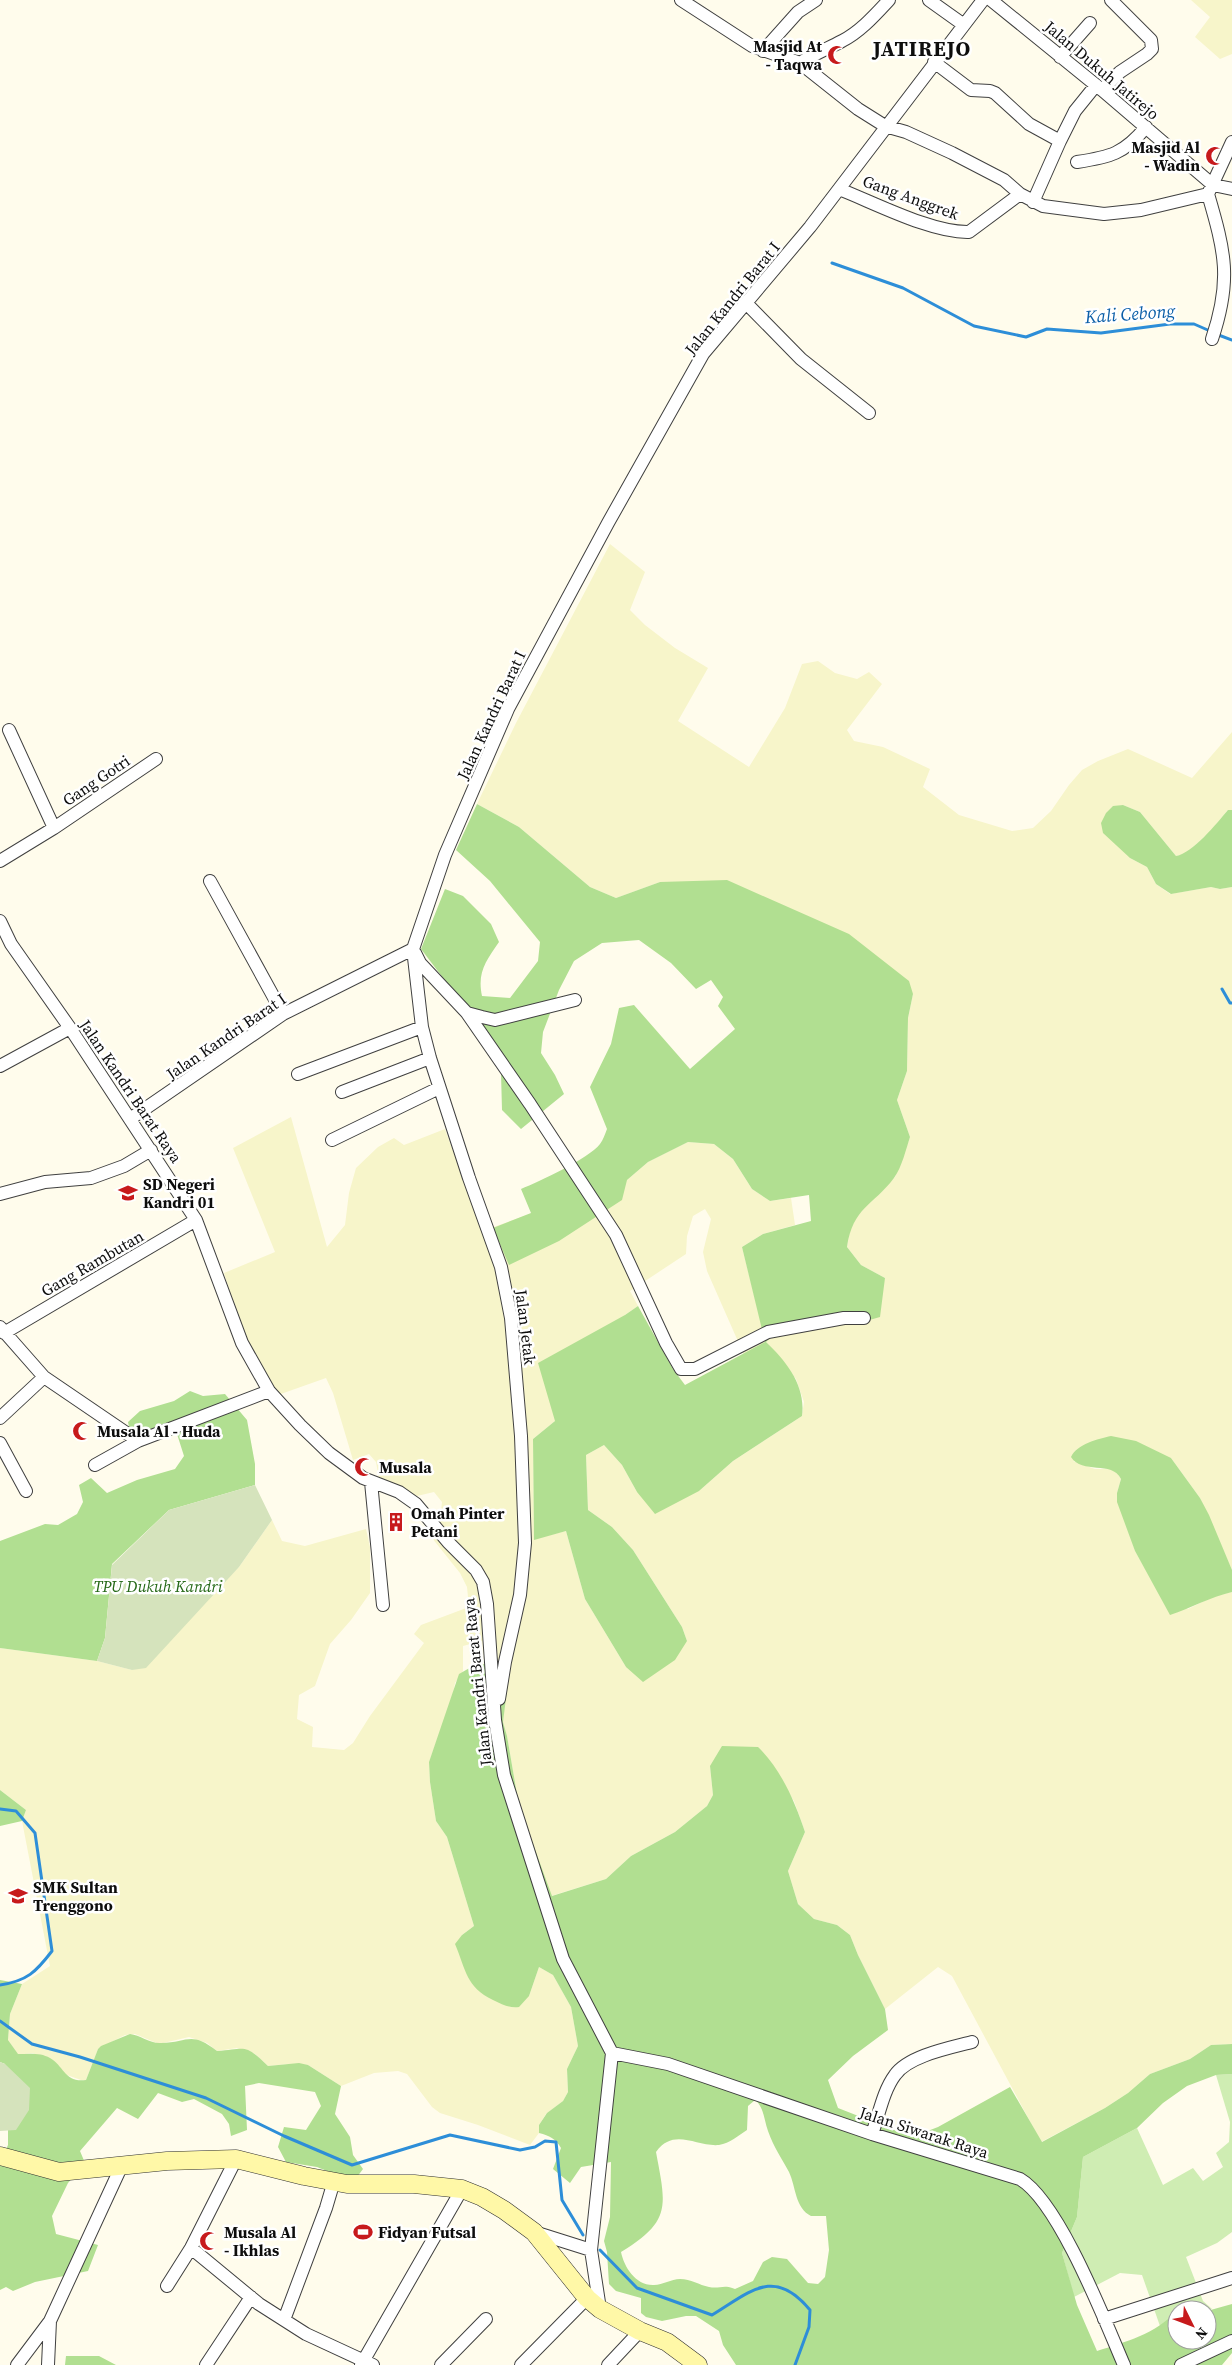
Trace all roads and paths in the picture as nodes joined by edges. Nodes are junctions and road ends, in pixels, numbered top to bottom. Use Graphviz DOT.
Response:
graph roads {
  1 [pos="681,0"];
  2 [pos="816,0"];
  3 [pos="889,0"];
  4 [pos="928,0"];
  5 [pos="983,0"];
  6 [pos="991,0"];
  7 [pos="1111,0"];
  8 [pos="1090,23"];
  9 [pos="964,25"];
  10 [pos="762,51"];
  11 [pos="1060,57"];
  12 [pos="934,62"];
  13 [pos="800,63"];
  14 [pos="1099,88"];
  15 [pos="885,126"];
  16 [pos="1146,127"];
  17 [pos="1060,141"];
  18 [pos="1232,142"];
  19 [pos="1077,162"];
  20 [pos="839,189"];
  21 [pos="1211,189"];
  22 [pos="1232,189"];
  23 [pos="1020,194"];
  24 [pos="1033,202"];
  25 [pos="747,304"];
  26 [pos="1215,334"];
  27 [pos="869,413"];
  28 [pos="10,730"];
  29 [pos="156,759"];
  30 [pos="54,828"];
  31 [pos="0,861"];
  32 [pos="210,881"];
  33 [pos="0,921"];
  34 [pos="6,946"];
  35 [pos="413,949"];
  36 [pos="575,1000"];
  37 [pos="466,1013"];
  38 [pos="283,1014"];
  39 [pos="422,1026"];
  40 [pos="70,1028"];
  41 [pos="430,1058"];
  42 [pos="0,1066"];
  43 [pos="298,1074"];
  44 [pos="439,1088"];
  45 [pos="342,1092"];
  46 [pos="130,1118"];
  47 [pos="332,1140"];
  48 [pos="151,1150"];
  49 [pos="0,1194"];
  50 [pos="196,1220"];
  51 [pos="864,1318"];
  52 [pos="2,1330"];
  53 [pos="44,1377"];
  54 [pos="269,1391"];
  55 [pos="0,1418"];
  56 [pos="136,1440"];
  57 [pos="0,1443"];
  58 [pos="95,1465"];
  59 [pos="371,1482"];
  60 [pos="26,1491"];
  61 [pos="383,1605"];
  62 [pos="495,1720"];
  63 [pos="972,2042"];
  64 [pos="612,2053"];
  65 [pos="872,2134"];
  66 [pos="0,2156"];
  67 [pos="236,2159"];
  68 [pos="122,2165"];
  69 [pos="334,2181"];
  70 [pos="462,2189"];
  71 [pos="534,2232"];
  72 [pos="191,2248"];
  73 [pos="591,2250"];
  74 [pos="1232,2278"];
  75 [pos="167,2286"];
  76 [pos="251,2297"];
  77 [pos="593,2304"];
  78 [pos="486,2319"];
  79 [pos="1104,2319"];
  80 [pos="284,2320"];
  81 [pos="50,2321"];
  82 [pos="640,2331"];
  83 [pos="1232,2341"];
  84 [pos="366,2363"];
  85 [pos="17,2365"];
  86 [pos="48,2365"];
  87 [pos="206,2365"];
  88 [pos="441,2365"];
  89 [pos="522,2365"];
  90 [pos="608,2365"];
  91 [pos="698,2365"];
  92 [pos="1124,2365"];
  93 [pos="1181,2365"];
  1 -- 10 [label="street, Jalan Dukuh Jatirejo"];
  2 -- 10 [label="street"];
  3 -- 13 [label="street"];
  4 -- 9 [label="street"];
  5 -- 9 [label="street"];
  6 -- 11 [label="street, Jalan Dukuh Jatirejo"];
  7 -- 14 [label="street"];
  8 -- 11 [label="street"];
  9 -- 12 [label="street"];
  10 -- 13 [label="street, Jalan Dukuh Jatirejo"];
  11 -- 14 [label="street, Jalan Dukuh Jatirejo"];
  12 -- 15 [label="street"];
  12 -- 17 [label="street"];
  13 -- 15 [label="street, Jalan Dukuh Jatirejo"];
  14 -- 16 [label="street, Jalan Dukuh Jatirejo"];
  14 -- 17 [label="street"];
  15 -- 20 [label="street"];
  15 -- 23 [label="street, Jalan Dukuh Jatirejo"];
  16 -- 19 [label="street"];
  16 -- 21 [label="street, Jalan Dukuh Jatirejo"];
  17 -- 24 [label="street"];
  18 -- 21 [label="street"];
  20 -- 23 [label="street, Gang Anggrek"];
  20 -- 25 [label="street, Jalan Kandri Barat I"];
  21 -- 22 [label="street, Jalan Dukuh Jatirejo"];
  21 -- 24 [label="street, Jalan Dukuh Jatirejo"];
  21 -- 26 [label="street"];
  23 -- 24 [label="street, Jalan Dukuh Jatirejo"];
  25 -- 27 [label="street"];
  25 -- 35 [label="street, Jalan Kandri Barat I"];
  28 -- 30 [label="street, Gang Gotri"];
  29 -- 30 [label="street, Gang Gotri"];
  30 -- 31 [label="street, Gang Gotri"];
  32 -- 38 [label="street"];
  33 -- 34 [label="street, Jalan Kandri Barat Raya"];
  34 -- 40 [label="street, Jalan Kandri Barat Raya"];
  35 -- 37 [label="street"];
  35 -- 38 [label="street, Jalan Kandri Barat I"];
  35 -- 39 [label="street, Jalan Jetak"];
  36 -- 37 [label="street"];
  37 -- 51 [label="street"];
  38 -- 46 [label="street, Jalan Kandri Barat I"];
  39 -- 41 [label="street, Jalan Jetak"];
  39 -- 43 [label="street"];
  40 -- 42 [label="street"];
  40 -- 46 [label="street, Jalan Kandri Barat Raya"];
  41 -- 44 [label="street, Jalan Jetak"];
  41 -- 45 [label="street"];
  44 -- 47 [label="street"];
  44 -- 62 [label="street, Jalan Jetak"];
  46 -- 48 [label="street, Jalan Kandri Barat Raya"];
  48 -- 49 [label="street"];
  48 -- 50 [label="street, Jalan Kandri Barat Raya"];
  50 -- 52 [label="street, Gang Rambutan"];
  50 -- 54 [label="street, Jalan Kandri Barat Raya"];
  52 -- 53 [label="street"];
  53 -- 55 [label="street"];
  53 -- 56 [label="street"];
  54 -- 56 [label="street"];
  54 -- 59 [label="street, Jalan Kandri Barat Raya"];
  56 -- 58 [label="street"];
  57 -- 60 [label="street"];
  59 -- 61 [label="street"];
  59 -- 62 [label="street, Jalan Kandri Barat Raya"];
  62 -- 64 [label="street, Jalan Kandri Barat Raya"];
  63 -- 65 [label="street"];
  64 -- 65 [label="street, Jalan Siwarak Raya"];
  64 -- 73 [label="street"];
  65 -- 79 [label="street, Jalan Siwarak Raya"];
  66 -- 68 [label="main road"];
  67 -- 68 [label="main road"];
  67 -- 69 [label="main road"];
  67 -- 72 [label="street"];
  68 -- 81 [label="street"];
  69 -- 70 [label="main road"];
  69 -- 80 [label="street"];
  70 -- 71 [label="main road"];
  70 -- 84 [label="street"];
  71 -- 73 [label="street"];
  71 -- 77 [label="main road"];
  72 -- 75 [label="street"];
  72 -- 76 [label="street"];
  73 -- 77 [label="street"];
  74 -- 79 [label="street"];
  76 -- 80 [label="street"];
  76 -- 87 [label="street"];
  77 -- 82 [label="main road"];
  77 -- 89 [label="street"];
  78 -- 88 [label="street"];
  79 -- 92 [label="street, Jalan Siwarak Raya"];
  80 -- 84 [label="street"];
  81 -- 85 [label="street"];
  81 -- 86 [label="street"];
  82 -- 90 [label="street"];
  82 -- 91 [label="main road"];
  83 -- 93 [label="street"];
}
